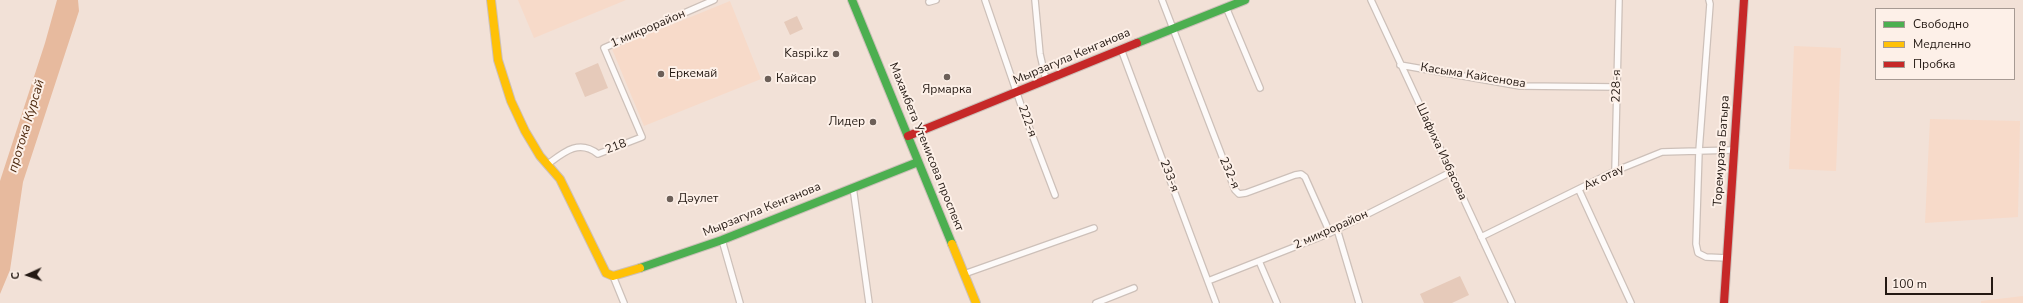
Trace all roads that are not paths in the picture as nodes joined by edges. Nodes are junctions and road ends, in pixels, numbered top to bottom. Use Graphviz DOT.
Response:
graph roads {
  1 [pos="491,0"];
  2 [pos="714,0"];
  3 [pos="852,0"];
  4 [pos="936,0"];
  5 [pos="985,0"];
  6 [pos="1035,0"];
  7 [pos="1162,0"];
  8 [pos="1245,0"];
  9 [pos="1371,0"];
  10 [pos="1618,0"];
  11 [pos="1709,0"];
  12 [pos="1744,0"];
  13 [pos="929,2"];
  14 [pos="1226,7"];
  15 [pos="1173,29"];
  16 [pos="1121,49"];
  17 [pos="1400,64"];
  18 [pos="1046,80"];
  19 [pos="1617,87"];
  20 [pos="1260,88"];
  21 [pos="1017,93"];
  22 [pos="908,136"];
  23 [pos="642,137"];
  24 [pos="1734,150"];
  25 [pos="1699,151"];
  26 [pos="918,162"];
  27 [pos="548,164"];
  28 [pos="1615,171"];
  29 [pos="1451,172"];
  30 [pos="853,187"];
  31 [pos="1579,190"];
  32 [pos="1055,195"];
  33 [pos="1094,228"];
  34 [pos="1337,229"];
  35 [pos="1330,232"];
  36 [pos="1481,237"];
  37 [pos="722,240"];
  38 [pos="1727,258"];
  39 [pos="1259,261"];
  40 [pos="964,274"];
  41 [pos="613,276"];
  42 [pos="1208,281"];
  43 [pos="1134,288"];
  44 [pos="1104,302"];
  45 [pos="624,303"];
  46 [pos="740,303"];
  47 [pos="869,303"];
  48 [pos="976,303"];
  49 [pos="1096,303"];
  50 [pos="1216,303"];
  51 [pos="1277,303"];
  52 [pos="1359,303"];
  53 [pos="1512,303"];
  54 [pos="1631,303"];
  55 [pos="1724,303"];
  1 -- 27 [label="street"];
  2 -- 23 [label="street, 1 микрорайон"];
  3 -- 22 [label="street, Махамбета Утемисова проспект"];
  4 -- 13 [label="street"];
  5 -- 21 [label="street, 222-я"];
  6 -- 18 [label="street"];
  7 -- 15 [label="street"];
  8 -- 14 [label="street, Мырзагула Кенганова"];
  9 -- 17 [label="street, Шафиха Избасова"];
  10 -- 19 [label="street, 228-я"];
  11 -- 25 [label="street"];
  12 -- 24 [label="street, Торемурата Батыра"];
  14 -- 15 [label="street, Мырзагула Кенганова"];
  14 -- 20 [label="street"];
  15 -- 16 [label="street, Мырзагула Кенганова"];
  15 -- 35 [label="street, 232-я"];
  16 -- 18 [label="street, Мырзагула Кенганова"];
  16 -- 42 [label="street, 233-я"];
  17 -- 19 [label="street, Касыма Кайсенова"];
  17 -- 29 [label="street, Шафиха Избасова"];
  18 -- 21 [label="street, Мырзагула Кенганова"];
  19 -- 28 [label="street, 228-я"];
  21 -- 22 [label="street, Мырзагула Кенганова"];
  21 -- 32 [label="street, 222-я"];
  22 -- 26 [label="street, Махамбета Утемисова проспект"];
  23 -- 27 [label="street, 218"];
  24 -- 25 [label="street, Ак отау"];
  24 -- 38 [label="street, Торемурата Батыра"];
  25 -- 28 [label="street, Ак отау"];
  25 -- 38 [label="street"];
  26 -- 30 [label="street, Мырзагула Кенганова"];
  26 -- 40 [label="street, Махамбета Утемисова проспект"];
  27 -- 41 [label="street"];
  28 -- 31 [label="street, Ак отау"];
  29 -- 34 [label="street, 2 микрорайон"];
  29 -- 36 [label="street, Шафиха Избасова"];
  30 -- 37 [label="street, Мырзагула Кенганова"];
  30 -- 47 [label="street"];
  31 -- 36 [label="street, Ак отау"];
  31 -- 54 [label="street"];
  33 -- 40 [label="street"];
  34 -- 35 [label="street, 2 микрорайон"];
  34 -- 52 [label="street"];
  35 -- 39 [label="street, 2 микрорайон"];
  36 -- 53 [label="street, Шафиха Избасова"];
  37 -- 41 [label="street, Мырзагула Кенганова"];
  37 -- 46 [label="street"];
  38 -- 55 [label="street, Торемурата Батыра"];
  39 -- 42 [label="street, 2 микрорайон"];
  39 -- 51 [label="street"];
  40 -- 48 [label="street, Махамбета Утемисова проспект"];
  41 -- 45 [label="street"];
  42 -- 50 [label="street, 233-я"];
  43 -- 44 [label="street"];
  44 -- 49 [label="street"];
}
